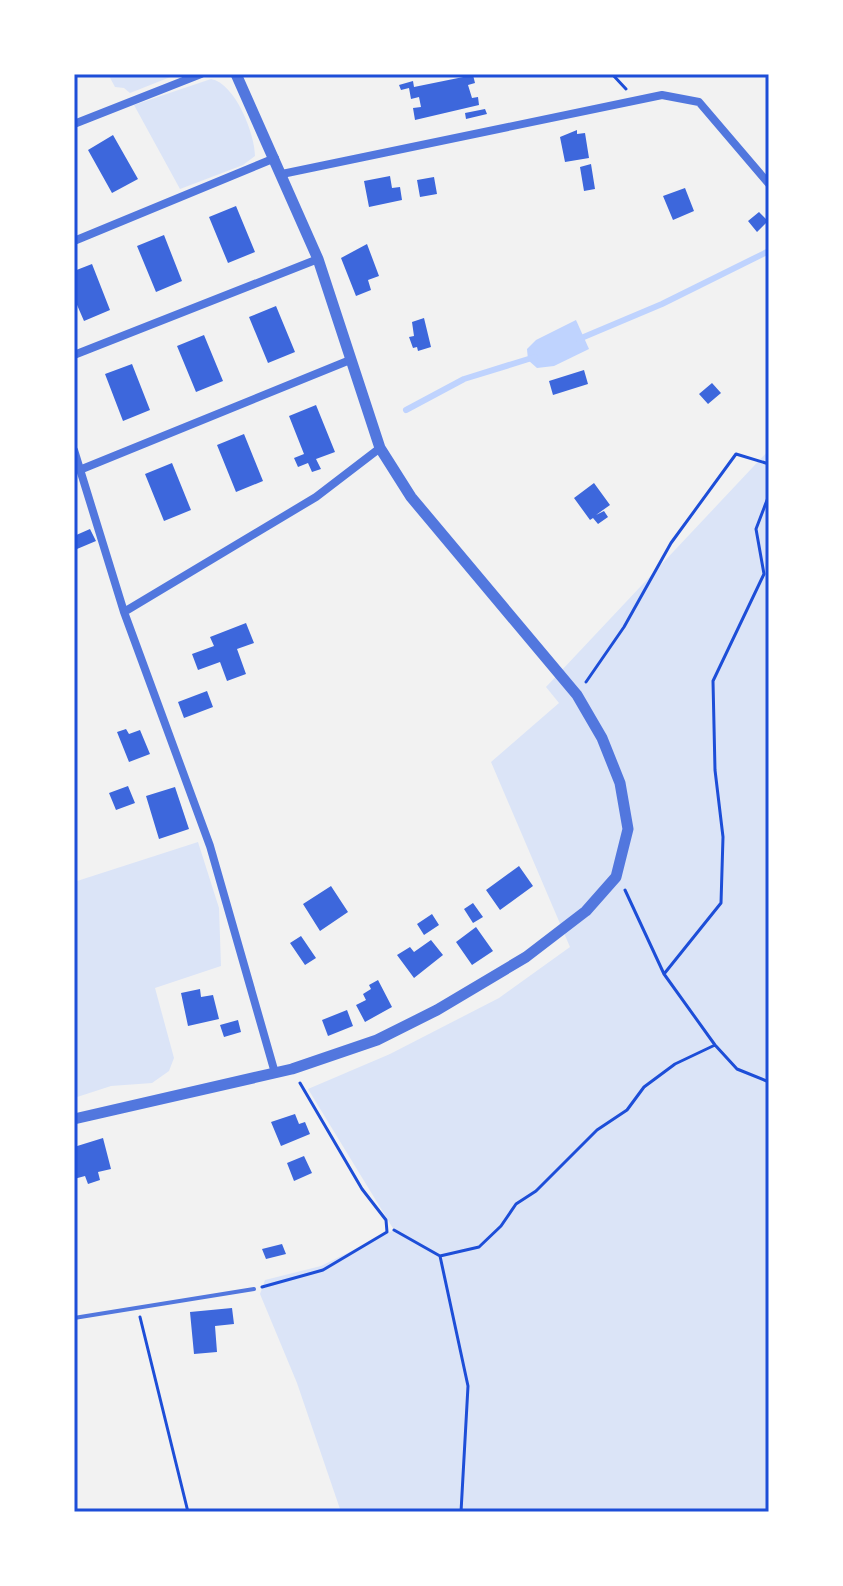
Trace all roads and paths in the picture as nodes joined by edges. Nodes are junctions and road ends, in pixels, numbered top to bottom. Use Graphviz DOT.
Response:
graph roads {
  1 [pos="201,74"];
  2 [pos="236,74"];
  3 [pos="612,74"];
  4 [pos="637,100"];
  5 [pos="74,124"];
  6 [pos="275,158"];
  7 [pos="282,174"];
  8 [pos="769,184"];
  9 [pos="74,241"];
  10 [pos="318,259"];
  11 [pos="74,355"];
  12 [pos="350,360"];
  13 [pos="380,448"];
  14 [pos="74,450"];
  15 [pos="769,464"];
  16 [pos="82,469"];
  17 [pos="769,495"];
  18 [pos="124,612"];
  19 [pos="577,695"];
  20 [pos="616,877"];
  21 [pos="664,974"];
  22 [pos="715,1045"];
  23 [pos="292,1069"];
  24 [pos="275,1073"];
  25 [pos="769,1082"];
  26 [pos="74,1119"];
  27 [pos="394,1230"];
  28 [pos="440,1256"];
  29 [pos="254,1289"];
  30 [pos="139,1309"];
  31 [pos="74,1318"];
  32 [pos="188,1512"];
  33 [pos="461,1512"];
  1 -- 5 [label="street"];
  2 -- 6 [label="street"];
  3 -- 4 [label="path"];
  4 -- 7 [label="street"];
  4 -- 8 [label="street"];
  6 -- 7 [label="street"];
  6 -- 9 [label="street"];
  7 -- 10 [label="street"];
  10 -- 11 [label="street"];
  10 -- 12 [label="street"];
  12 -- 13 [label="street"];
  12 -- 16 [label="street"];
  13 -- 18 [label="street"];
  13 -- 19 [label="street"];
  14 -- 16 [label="street"];
  15 -- 19 [label="path"];
  16 -- 18 [label="street"];
  17 -- 21 [label="path"];
  18 -- 24 [label="street"];
  19 -- 20 [label="street"];
  20 -- 21 [label="path"];
  20 -- 23 [label="street"];
  21 -- 22 [label="path"];
  22 -- 25 [label="path"];
  22 -- 28 [label="path"];
  23 -- 24 [label="street"];
  23 -- 29 [label="path"];
  24 -- 26 [label="street"];
  27 -- 28 [label="path"];
  28 -- 33 [label="path"];
  29 -- 30 [label="lane"];
  30 -- 31 [label="lane"];
  30 -- 32 [label="path"];
}
